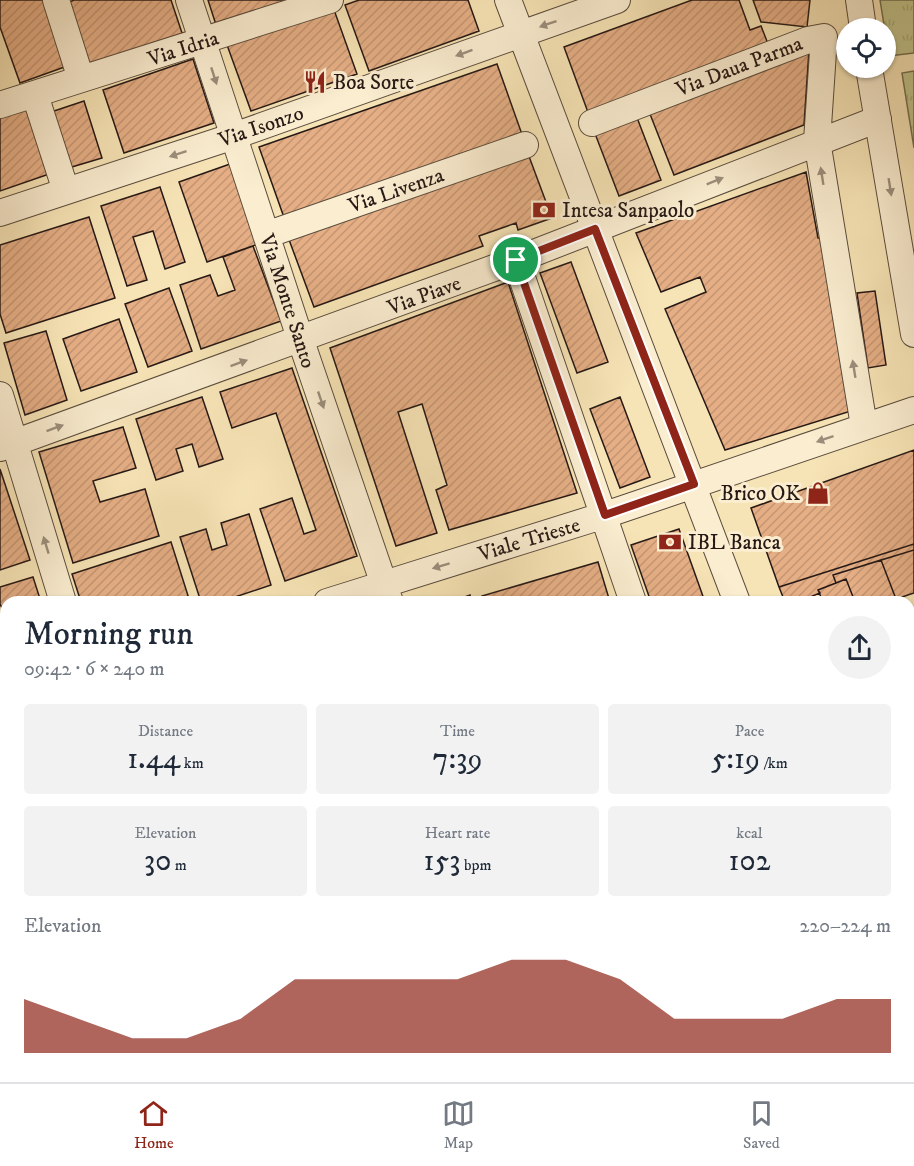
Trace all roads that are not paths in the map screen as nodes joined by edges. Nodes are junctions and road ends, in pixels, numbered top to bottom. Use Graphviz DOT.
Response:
graph roads {
  1 [pos="56,0"];
  2 [pos="189,0"];
  3 [pos="330,0"];
  4 [pos="508,0"];
  5 [pos="616,0"];
  6 [pos="859,0"];
  7 [pos="862,18"];
  8 [pos="520,34"];
  9 [pos="203,41"];
  10 [pos="871,78"];
  11 [pos="81,80"];
  12 [pos="35,94"];
  13 [pos="0,105"];
  14 [pos="878,119"];
  15 [pos="592,123"];
  16 [pos="234,136"];
  17 [pos="817,141"];
  18 [pos="525,145"];
  19 [pos="66,191"];
  20 [pos="0,213"];
  21 [pos="904,224"];
  22 [pos="595,229"];
  23 [pos="266,235"];
  24 [pos="516,260"];
  25 [pos="914,334"];
  26 [pos="301,341"];
  27 [pos="0,395"];
  28 [pos="910,408"];
  29 [pos="864,426"];
  30 [pos="7,445"];
  31 [pos="694,484"];
  32 [pos="605,515"];
  33 [pos="387,593"];
  34 [pos="61,596"];
  35 [pos="367,596"];
  36 [pos="631,596"];
  37 [pos="735,596"];
  1 -- 11 [label="street"];
  2 -- 9 [label="street, Via Monte Santo"];
  3 -- 9 [label="street, Via Idria"];
  4 -- 8 [label="street"];
  5 -- 8 [label="street, Via Isonzo, one-way"];
  6 -- 7 [label="street"];
  8 -- 16 [label="street, Via Isonzo, one-way"];
  8 -- 22 [label="street"];
  9 -- 11 [label="street, Via Idria"];
  9 -- 16 [label="street, Via Monte Santo, one-way"];
  10 -- 14 [label="street"];
  11 -- 12 [label="street, Via Idria"];
  12 -- 13 [label="street, Via Idria"];
  12 -- 19 [label="street"];
  14 -- 17 [label="street, Via Piave"];
  14 -- 21 [label="street, one-way"];
  15 -- 17 [label="street, Via Daua Parma"];
  16 -- 19 [label="street, Via Isonzo, one-way"];
  16 -- 23 [label="street, Via Monte Santo"];
  22 -- 17 [label="street, Via Piave, one-way"];
  29 -- 17 [label="street, one-way"];
  18 -- 23 [label="street, Via Livenza"];
  19 -- 20 [label="street, Via Isonzo"];
  21 -- 25 [label="street"];
  22 -- 24 [label="street, Via Piave"];
  22 -- 31 [label="street"];
  23 -- 26 [label="street, Via Monte Santo"];
  24 -- 26 [label="street, Via Piave"];
  24 -- 32 [label="street"];
  30 -- 26 [label="street, Via Piave, one-way"];
  26 -- 33 [label="street, Via Monte Santo, one-way"];
  27 -- 30 [label="street"];
  28 -- 29 [label="street, Viale Trieste"];
  29 -- 31 [label="street, Viale Trieste, one-way"];
  34 -- 30 [label="street, one-way"];
  31 -- 32 [label="street, Viale Trieste"];
  31 -- 37 [label="street"];
  32 -- 33 [label="street, Viale Trieste, one-way"];
  32 -- 36 [label="street"];
  33 -- 35 [label="street, Viale Trieste"];
}
